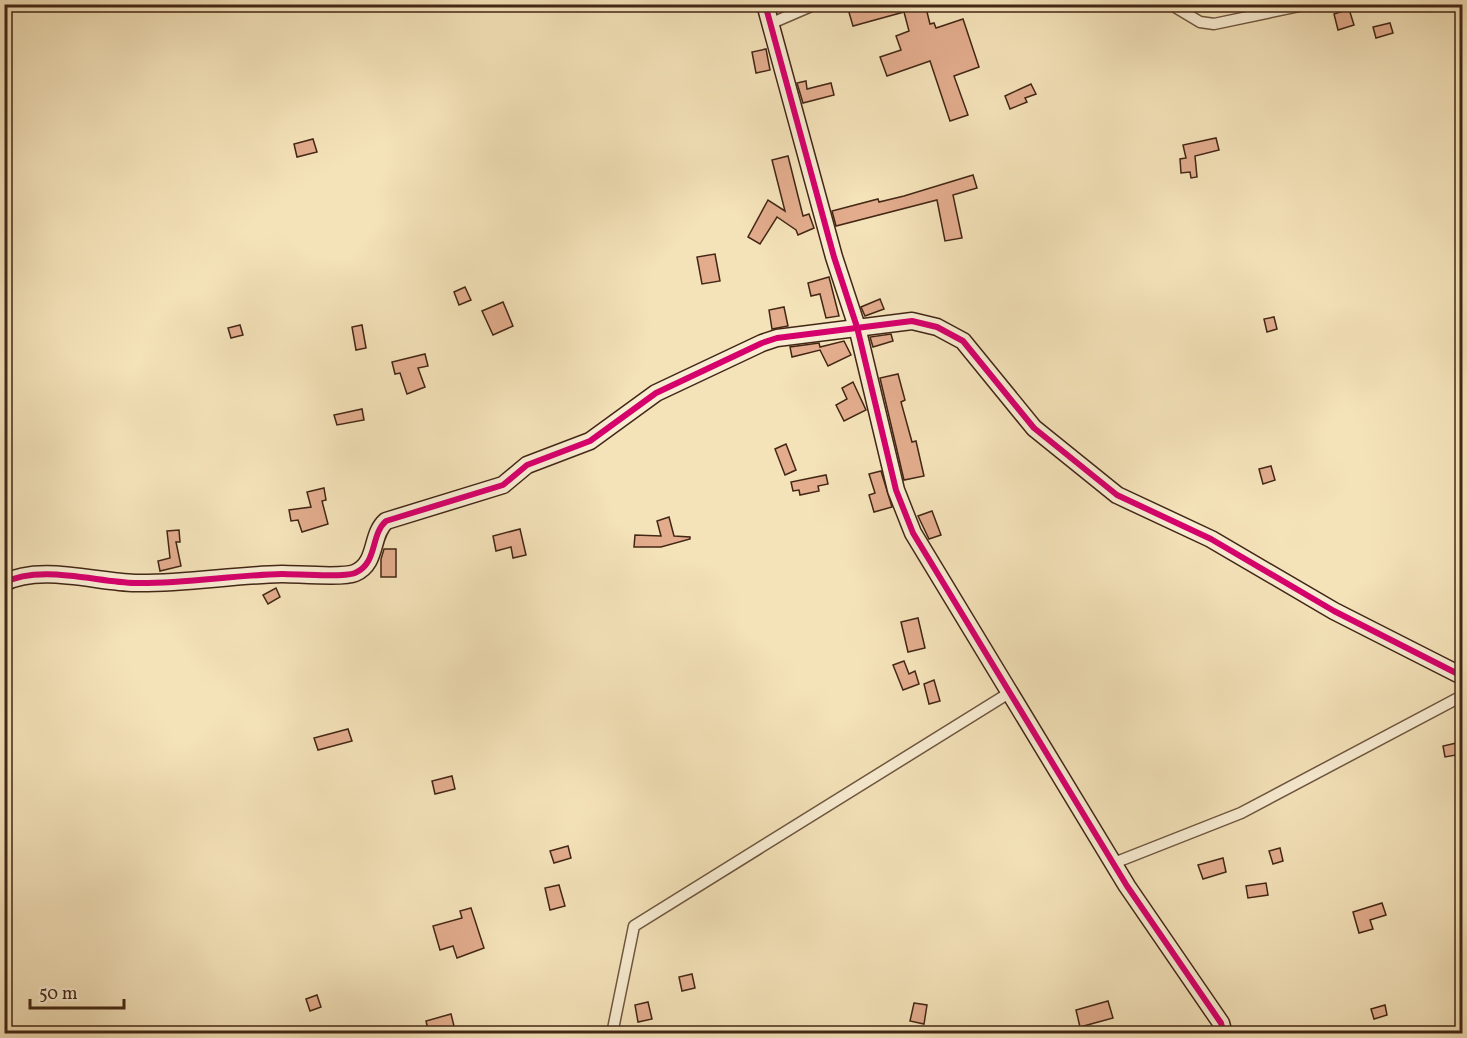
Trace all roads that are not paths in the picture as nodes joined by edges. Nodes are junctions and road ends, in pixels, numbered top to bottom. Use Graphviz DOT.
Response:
graph roads {
  1 [pos="765,4"];
  2 [pos="816,4"];
  3 [pos="1170,4"];
  4 [pos="1309,4"];
  5 [pos="772,22"];
  6 [pos="857,327"];
  7 [pos="4,583"];
  8 [pos="1462,676"];
  9 [pos="1009,693"];
  10 [pos="1462,696"];
  11 [pos="1114,863"];
  12 [pos="612,1034"];
  13 [pos="1224,1034"];
  1 -- 5 [label="street"];
  2 -- 5 [label="street"];
  3 -- 4 [label="street"];
  5 -- 6 [label="street"];
  6 -- 7 [label="street"];
  6 -- 8 [label="street"];
  6 -- 9 [label="street"];
  9 -- 11 [label="street"];
  9 -- 12 [label="street"];
  10 -- 11 [label="street"];
  11 -- 13 [label="street"];
}
